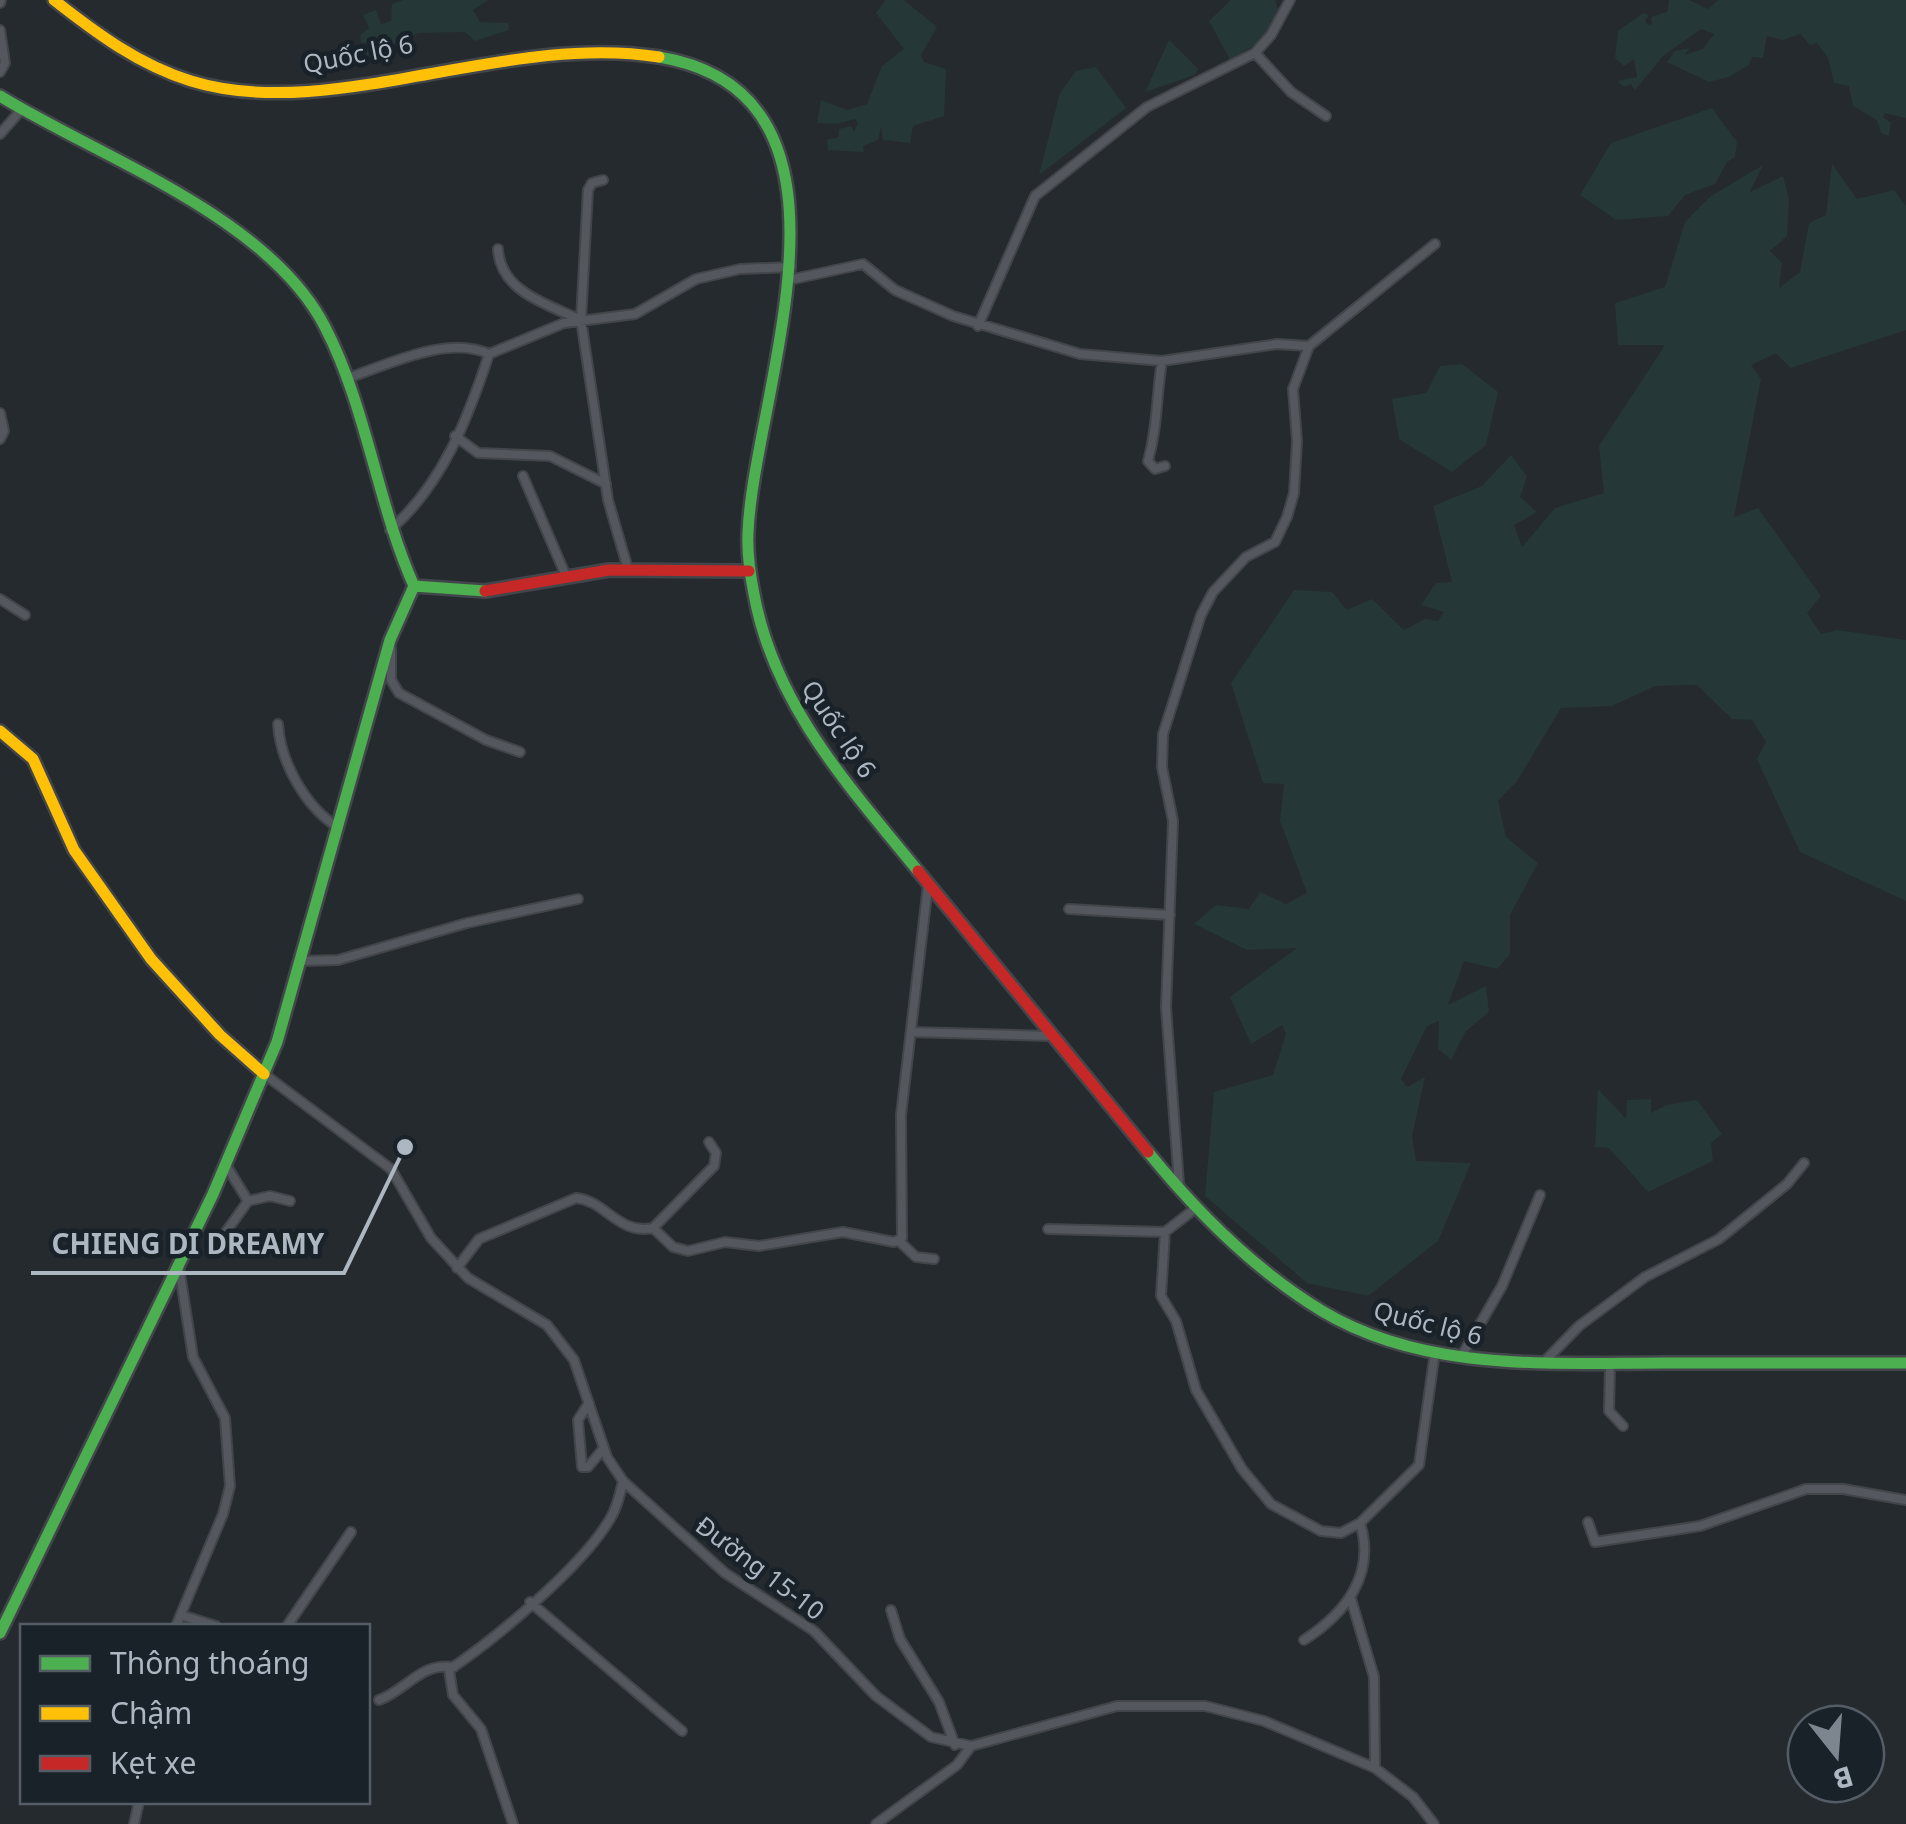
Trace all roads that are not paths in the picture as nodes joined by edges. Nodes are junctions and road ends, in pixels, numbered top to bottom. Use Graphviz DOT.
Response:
graph roads {
  1 [pos="54,0"];
  2 [pos="1290,0"];
  3 [pos="0,30"];
  4 [pos="660,43"];
  5 [pos="484,49"];
  6 [pos="1255,53"];
  7 [pos="0,72"];
  8 [pos="0,96"];
  9 [pos="21,110"];
  10 [pos="1326,116"];
  11 [pos="0,134"];
  12 [pos="604,180"];
  13 [pos="1434,244"];
  14 [pos="498,249"];
  15 [pos="790,274"];
  16 [pos="581,320"];
  17 [pos="978,326"];
  18 [pos="1308,346"];
  19 [pos="489,354"];
  20 [pos="1162,360"];
  21 [pos="344,380"];
  22 [pos="0,413"];
  23 [pos="455,436"];
  24 [pos="0,439"];
  25 [pos="1165,466"];
  26 [pos="523,476"];
  27 [pos="606,484"];
  28 [pos="390,530"];
  29 [pos="628,570"];
  30 [pos="748,571"];
  31 [pos="566,576"];
  32 [pos="414,586"];
  33 [pos="0,599"];
  34 [pos="26,615"];
  35 [pos="390,640"];
  36 [pos="278,724"];
  37 [pos="0,731"];
  38 [pos="520,752"];
  39 [pos="336,826"];
  40 [pos="928,880"];
  41 [pos="578,899"];
  42 [pos="1068,909"];
  43 [pos="1170,915"];
  44 [pos="301,961"];
  45 [pos="911,1032"];
  46 [pos="1049,1036"];
  47 [pos="264,1074"];
  48 [pos="710,1142"];
  49 [pos="1804,1163"];
  50 [pos="226,1165"];
  51 [pos="1179,1190"];
  52 [pos="1540,1195"];
  53 [pos="248,1201"];
  54 [pos="290,1201"];
  55 [pos="1196,1208"];
  56 [pos="653,1228"];
  57 [pos="1048,1229"];
  58 [pos="1165,1232"];
  59 [pos="898,1240"];
  60 [pos="212,1250"];
  61 [pos="934,1259"];
  62 [pos="179,1266"];
  63 [pos="457,1268"];
  64 [pos="1435,1352"];
  65 [pos="1460,1358"];
  66 [pos="1906,1363"];
  67 [pos="1540,1365"];
  68 [pos="1610,1365"];
  69 [pos="589,1403"];
  70 [pos="1623,1426"];
  71 [pos="603,1449"];
  72 [pos="623,1482"];
  73 [pos="1906,1500"];
  74 [pos="1588,1522"];
  75 [pos="1360,1523"];
  76 [pos="350,1532"];
  77 [pos="1352,1599"];
  78 [pos="530,1602"];
  79 [pos="891,1610"];
  80 [pos="180,1614"];
  81 [pos="177,1624"];
  82 [pos="210,1624"];
  83 [pos="288,1624"];
  84 [pos="0,1633"];
  85 [pos="1304,1640"];
  86 [pos="454,1667"];
  87 [pos="379,1700"];
  88 [pos="682,1731"];
  89 [pos="955,1745"];
  90 [pos="971,1746"];
  91 [pos="1375,1768"];
  92 [pos="513,1824"];
  93 [pos="876,1824"];
  94 [pos="1434,1824"];
  1 -- 5 [label="main road, Quốc lộ 6"];
  2 -- 6 [label="street"];
  3 -- 7 [label="street"];
  4 -- 15 [label="main road, Quốc lộ 6"];
  6 -- 10 [label="street"];
  6 -- 17 [label="street"];
  8 -- 9 [label="main road"];
  9 -- 11 [label="street"];
  9 -- 21 [label="main road"];
  12 -- 16 [label="street"];
  13 -- 18 [label="street"];
  14 -- 16 [label="street"];
  15 -- 16 [label="street"];
  15 -- 17 [label="street"];
  15 -- 30 [label="main road, Quốc lộ 6"];
  16 -- 19 [label="street"];
  16 -- 27 [label="street"];
  17 -- 20 [label="street"];
  18 -- 20 [label="street"];
  18 -- 43 [label="street"];
  19 -- 21 [label="street"];
  19 -- 23 [label="street"];
  20 -- 25 [label="street"];
  21 -- 28 [label="main road"];
  22 -- 24 [label="street"];
  23 -- 27 [label="street"];
  23 -- 28 [label="street"];
  26 -- 31 [label="street"];
  27 -- 29 [label="street"];
  28 -- 32 [label="main road"];
  29 -- 30 [label="main road"];
  29 -- 31 [label="main road"];
  30 -- 40 [label="main road, Quốc lộ 6"];
  31 -- 32 [label="main road"];
  32 -- 35 [label="main road"];
  33 -- 34 [label="street"];
  35 -- 38 [label="street"];
  35 -- 39 [label="main road"];
  36 -- 39 [label="street"];
  37 -- 47 [label="main road"];
  39 -- 44 [label="main road"];
  40 -- 45 [label="street"];
  40 -- 46 [label="main road, Quốc lộ 6"];
  41 -- 44 [label="street"];
  42 -- 43 [label="street"];
  43 -- 51 [label="street"];
  44 -- 47 [label="main road"];
  45 -- 46 [label="street"];
  45 -- 59 [label="street"];
  46 -- 51 [label="main road, Quốc lộ 6"];
  47 -- 50 [label="main road"];
  47 -- 63 [label="street, Đường 15-10"];
  48 -- 56 [label="street"];
  49 -- 67 [label="street"];
  50 -- 53 [label="street"];
  50 -- 62 [label="main road"];
  51 -- 55 [label="main road, Quốc lộ 6"];
  52 -- 65 [label="street"];
  53 -- 54 [label="street"];
  53 -- 60 [label="street"];
  55 -- 58 [label="street"];
  55 -- 64 [label="main road, Quốc lộ 6"];
  56 -- 59 [label="street"];
  56 -- 63 [label="street"];
  57 -- 58 [label="street"];
  58 -- 75 [label="street"];
  59 -- 61 [label="street"];
  62 -- 80 [label="street"];
  62 -- 84 [label="main road"];
  63 -- 69 [label="street, Đường 15-10"];
  64 -- 65 [label="main road, Quốc lộ 6"];
  64 -- 75 [label="street"];
  65 -- 67 [label="main road, Quốc lộ 6"];
  66 -- 68 [label="main road, Quốc lộ 6"];
  67 -- 68 [label="main road, Quốc lộ 6"];
  68 -- 70 [label="street"];
  69 -- 71 [label="street, Đường 15-10"];
  69 -- 71 [label="street"];
  71 -- 72 [label="street, Đường 15-10"];
  72 -- 78 [label="street"];
  72 -- 89 [label="street, Đường 15-10"];
  73 -- 74 [label="street"];
  75 -- 77 [label="street"];
  76 -- 83 [label="street"];
  77 -- 85 [label="street"];
  77 -- 91 [label="street"];
  78 -- 86 [label="street"];
  78 -- 88 [label="street"];
  79 -- 89 [label="street"];
  80 -- 81 [label="street"];
  80 -- 82 [label="street"];
  86 -- 87 [label="street"];
  86 -- 92 [label="street"];
  89 -- 90 [label="street, Đường 15-10"];
  90 -- 91 [label="street, Đường 15-10"];
  90 -- 93 [label="street"];
  91 -- 94 [label="street, Đường 15-10"];
}
